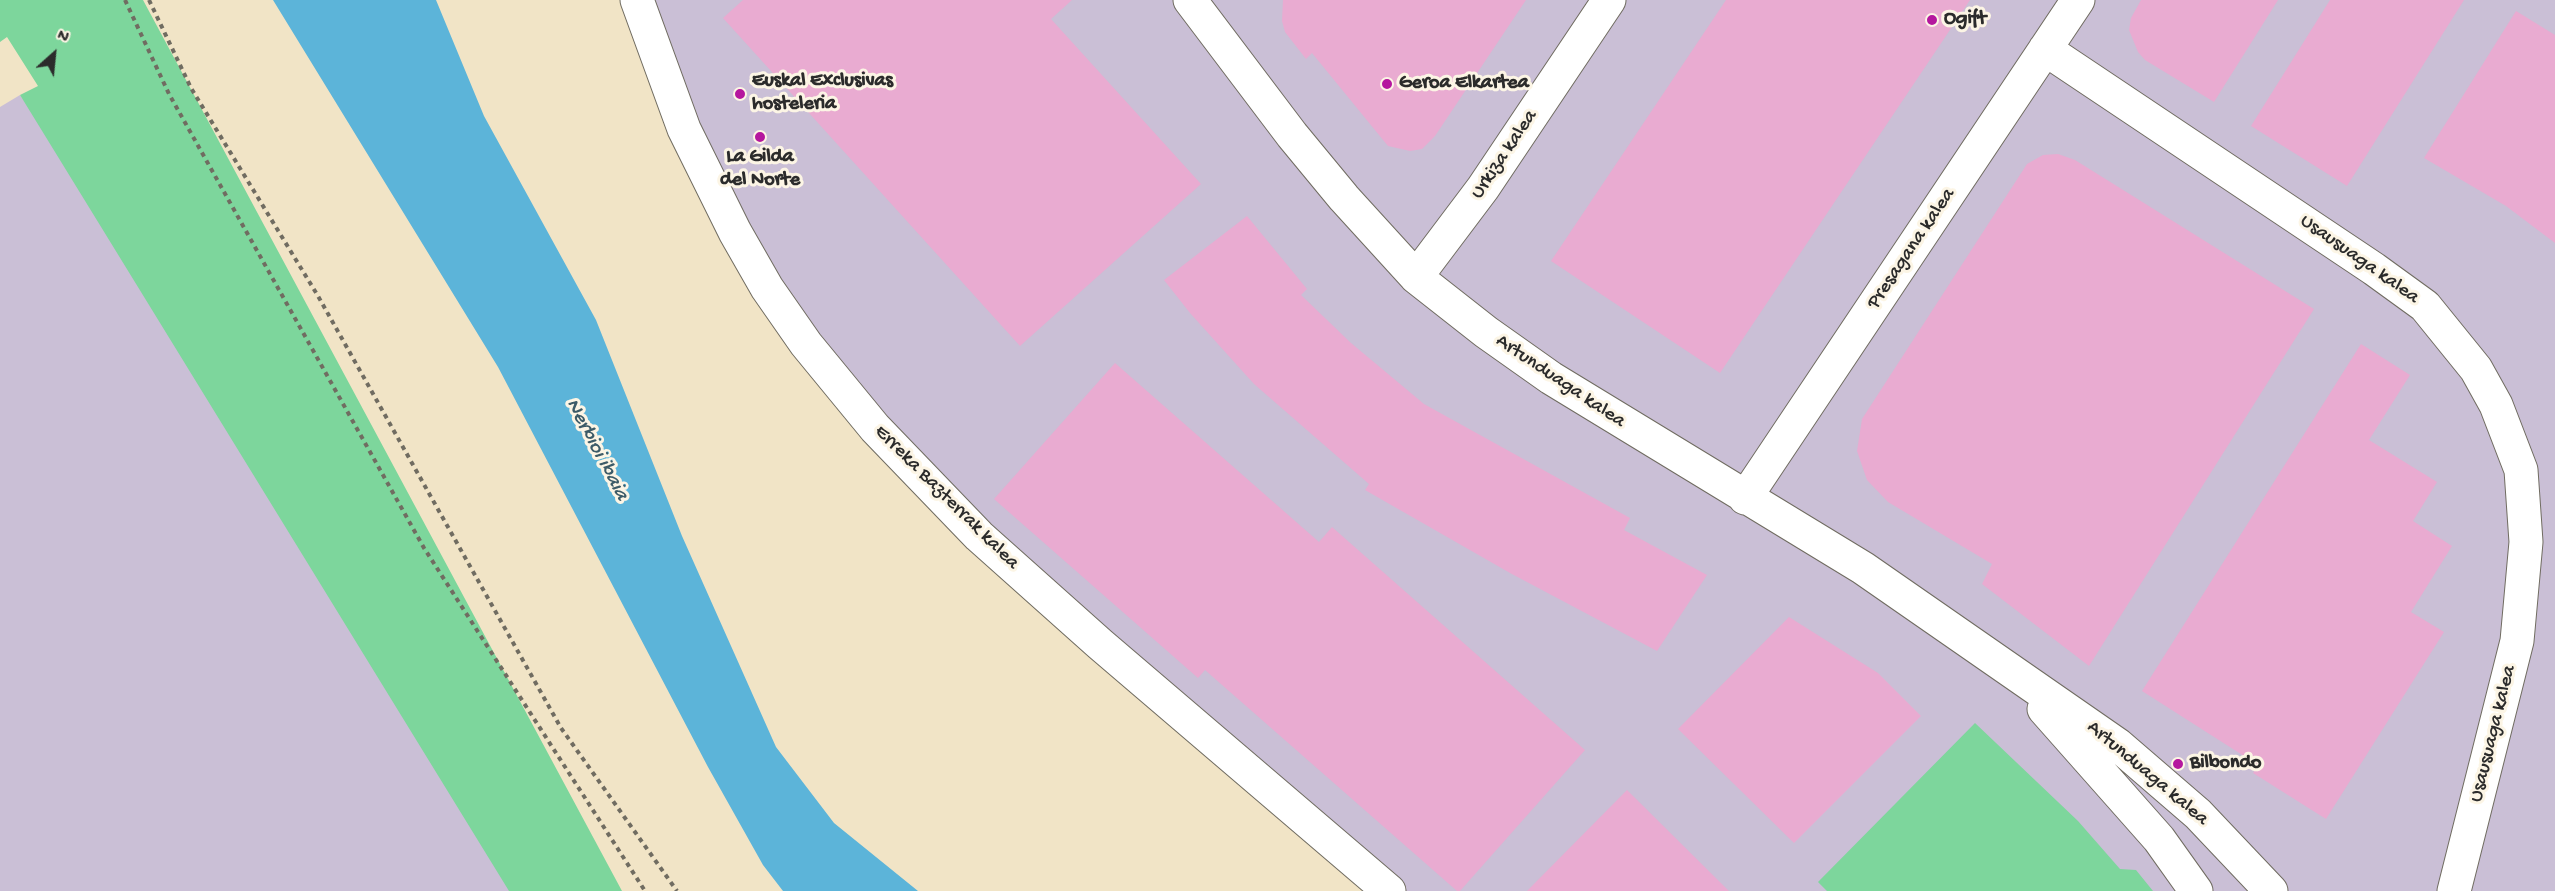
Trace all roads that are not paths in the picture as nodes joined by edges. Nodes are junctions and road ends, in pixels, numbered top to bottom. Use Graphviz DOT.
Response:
graph roads {
  1 [pos="637,0"];
  2 [pos="1190,0"];
  3 [pos="1609,0"];
  4 [pos="2078,0"];
  5 [pos="2045,49"];
  6 [pos="1416,277"];
  7 [pos="1745,498"];
  8 [pos="2010,671"];
  9 [pos="1389,891"];
  10 [pos="2196,891"];
  11 [pos="2271,891"];
  12 [pos="2454,891"];
  1 -- 9 [label="street, Erreka Bazterrak kalea"];
  2 -- 6 [label="street, Artunduaga kalea"];
  3 -- 6 [label="street, Urkiza kalea"];
  4 -- 5 [label="street, Presagana kalea"];
  5 -- 7 [label="street, Presagana kalea"];
  5 -- 12 [label="street, Usausuaga kalea"];
  6 -- 7 [label="street, Artunduaga kalea"];
  7 -- 8 [label="street, Artunduaga kalea"];
  8 -- 10 [label="street, Artunduaga kalea"];
  8 -- 11 [label="street, Artunduaga kalea"];
}
